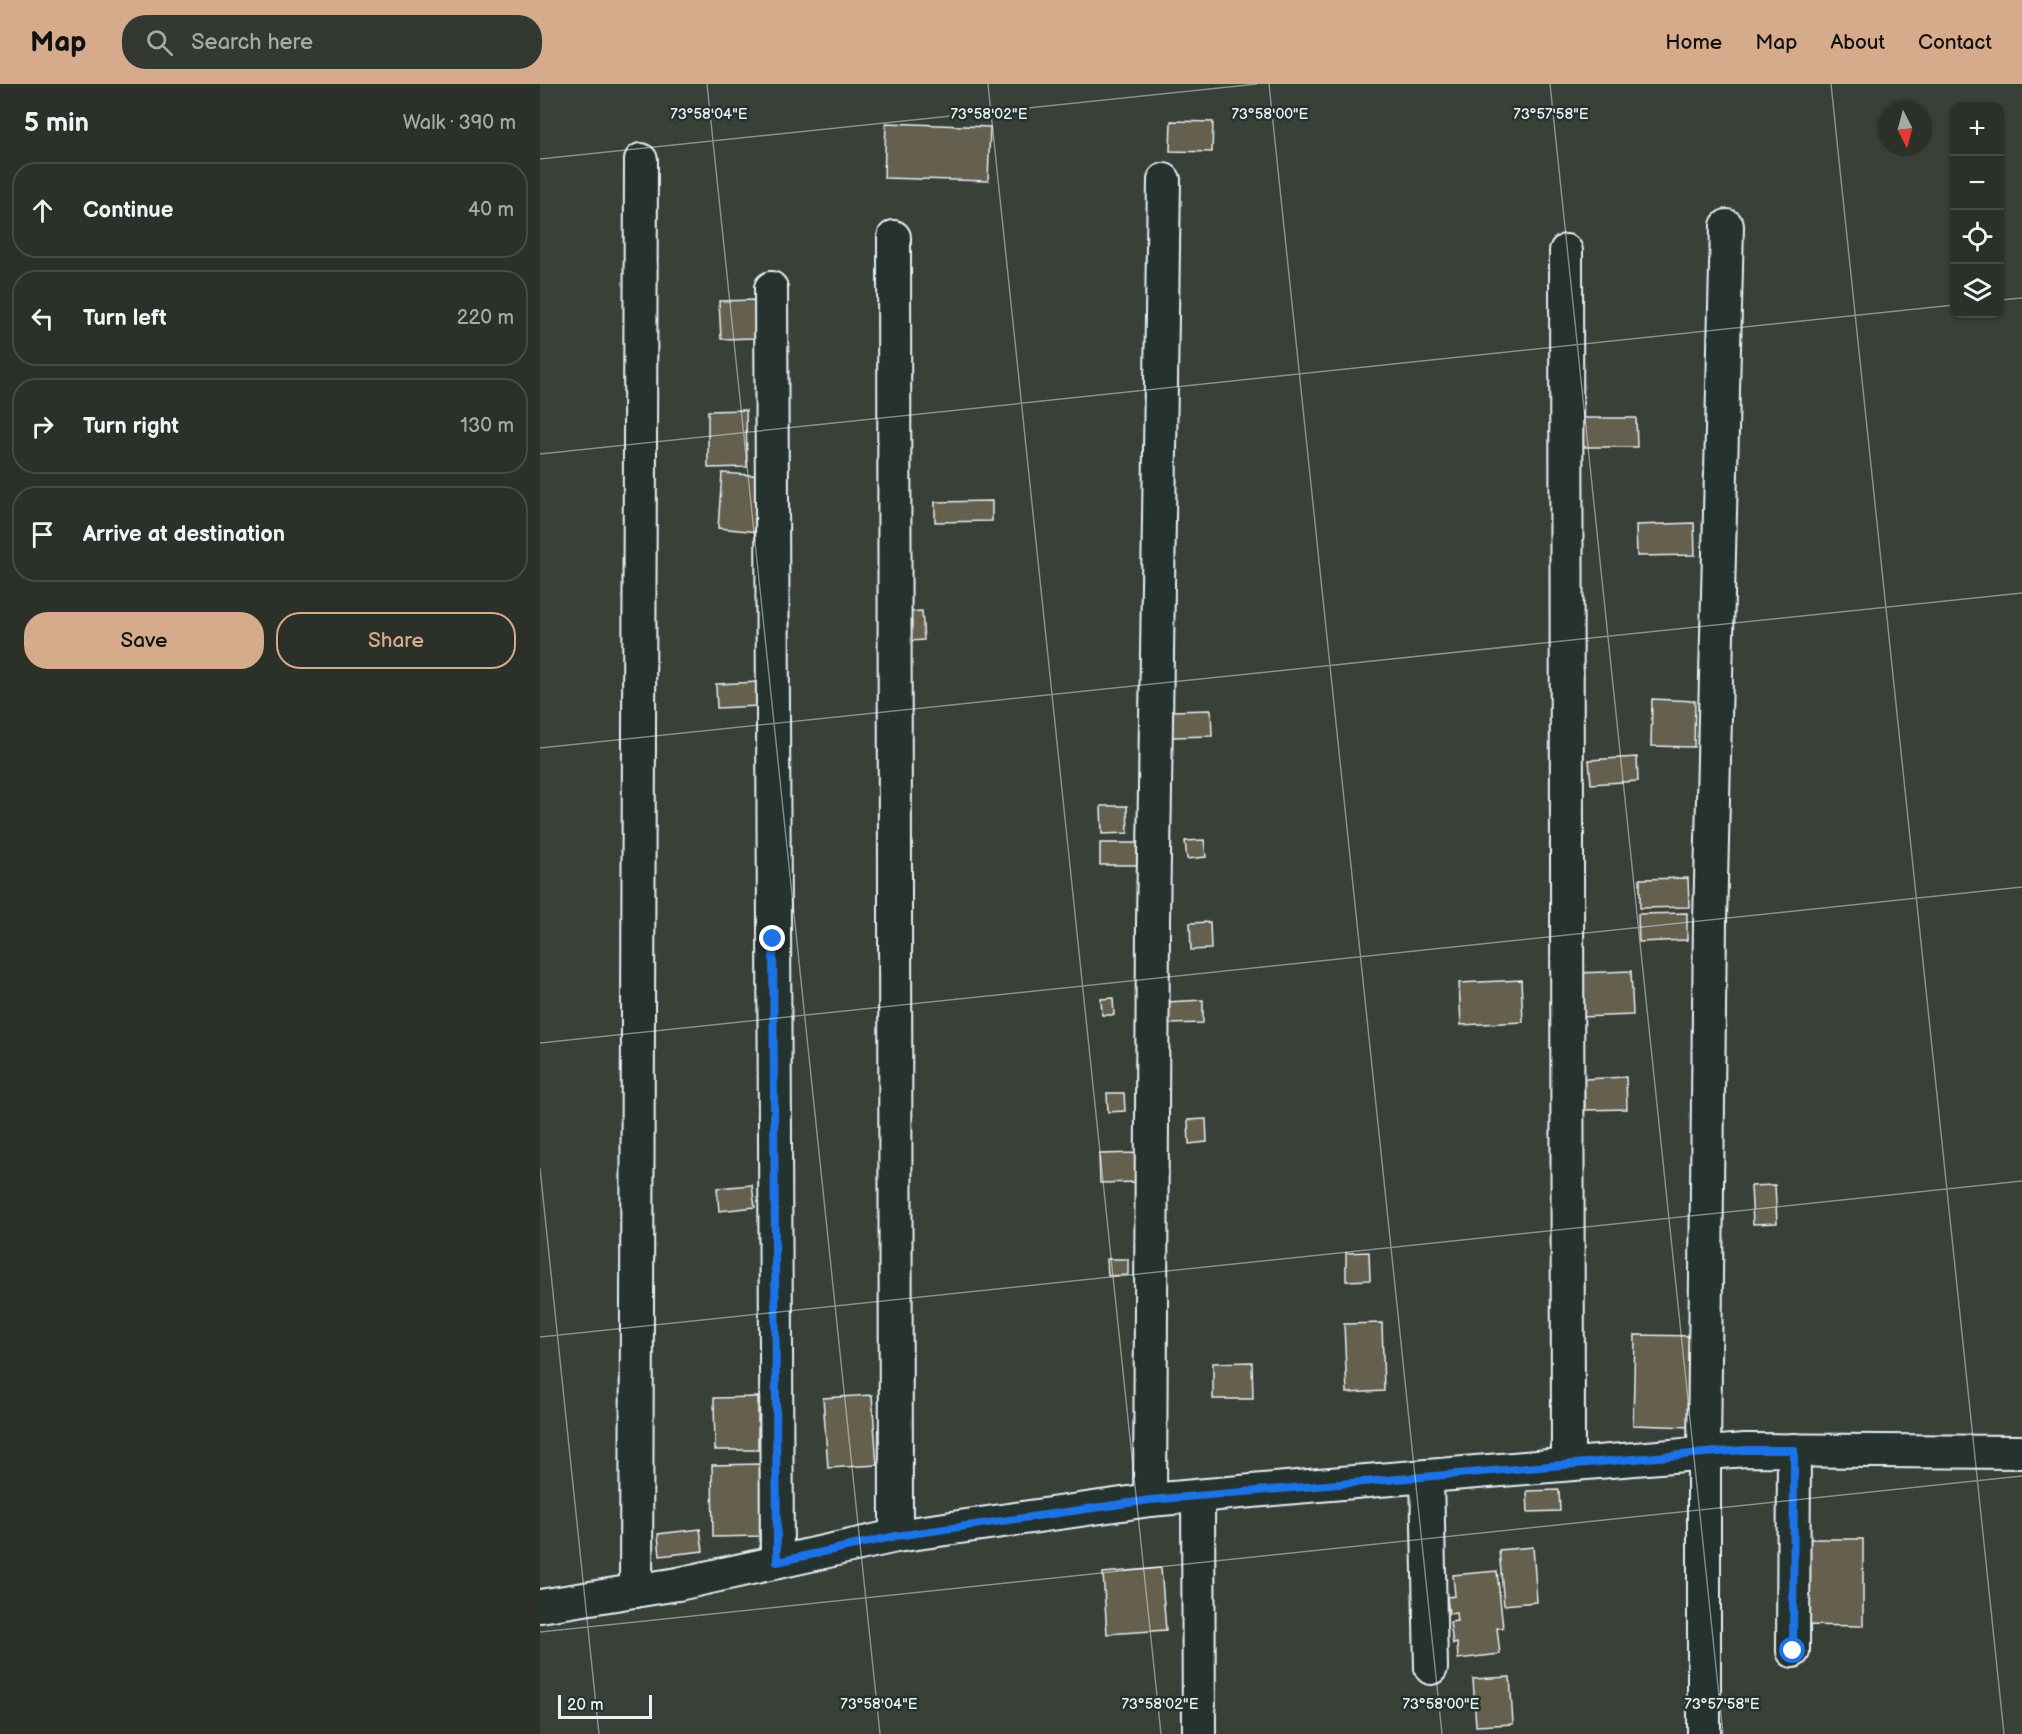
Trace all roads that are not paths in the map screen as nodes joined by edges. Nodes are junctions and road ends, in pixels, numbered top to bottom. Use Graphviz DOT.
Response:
graph roads {
  1 [pos="641,160"];
  2 [pos="1164,180"];
  3 [pos="1727,226"];
  4 [pos="894,237"];
  5 [pos="1566,251"];
  6 [pos="771,288"];
  7 [pos="1794,1450"];
  8 [pos="2022,1452"];
  9 [pos="1704,1453"];
  10 [pos="1568,1464"];
  11 [pos="1427,1476"];
  12 [pos="1198,1496"];
  13 [pos="1150,1500"];
  14 [pos="896,1536"];
  15 [pos="777,1562"];
  16 [pos="636,1591"];
  17 [pos="540,1606"];
  18 [pos="1793,1651"];
  19 [pos="1431,1668"];
  20 [pos="1199,1734"];
  21 [pos="1704,1734"];
  1 -- 16 [label="street"];
  2 -- 13 [label="street"];
  3 -- 9 [label="street"];
  4 -- 14 [label="street"];
  5 -- 10 [label="street"];
  6 -- 15 [label="street"];
  7 -- 8 [label="street"];
  7 -- 9 [label="street"];
  7 -- 18 [label="street"];
  9 -- 10 [label="street"];
  9 -- 21 [label="street"];
  10 -- 11 [label="street"];
  11 -- 12 [label="street"];
  11 -- 19 [label="street"];
  12 -- 13 [label="street"];
  12 -- 20 [label="street"];
  13 -- 14 [label="street"];
  14 -- 15 [label="street"];
  15 -- 16 [label="street"];
  16 -- 17 [label="street"];
}
